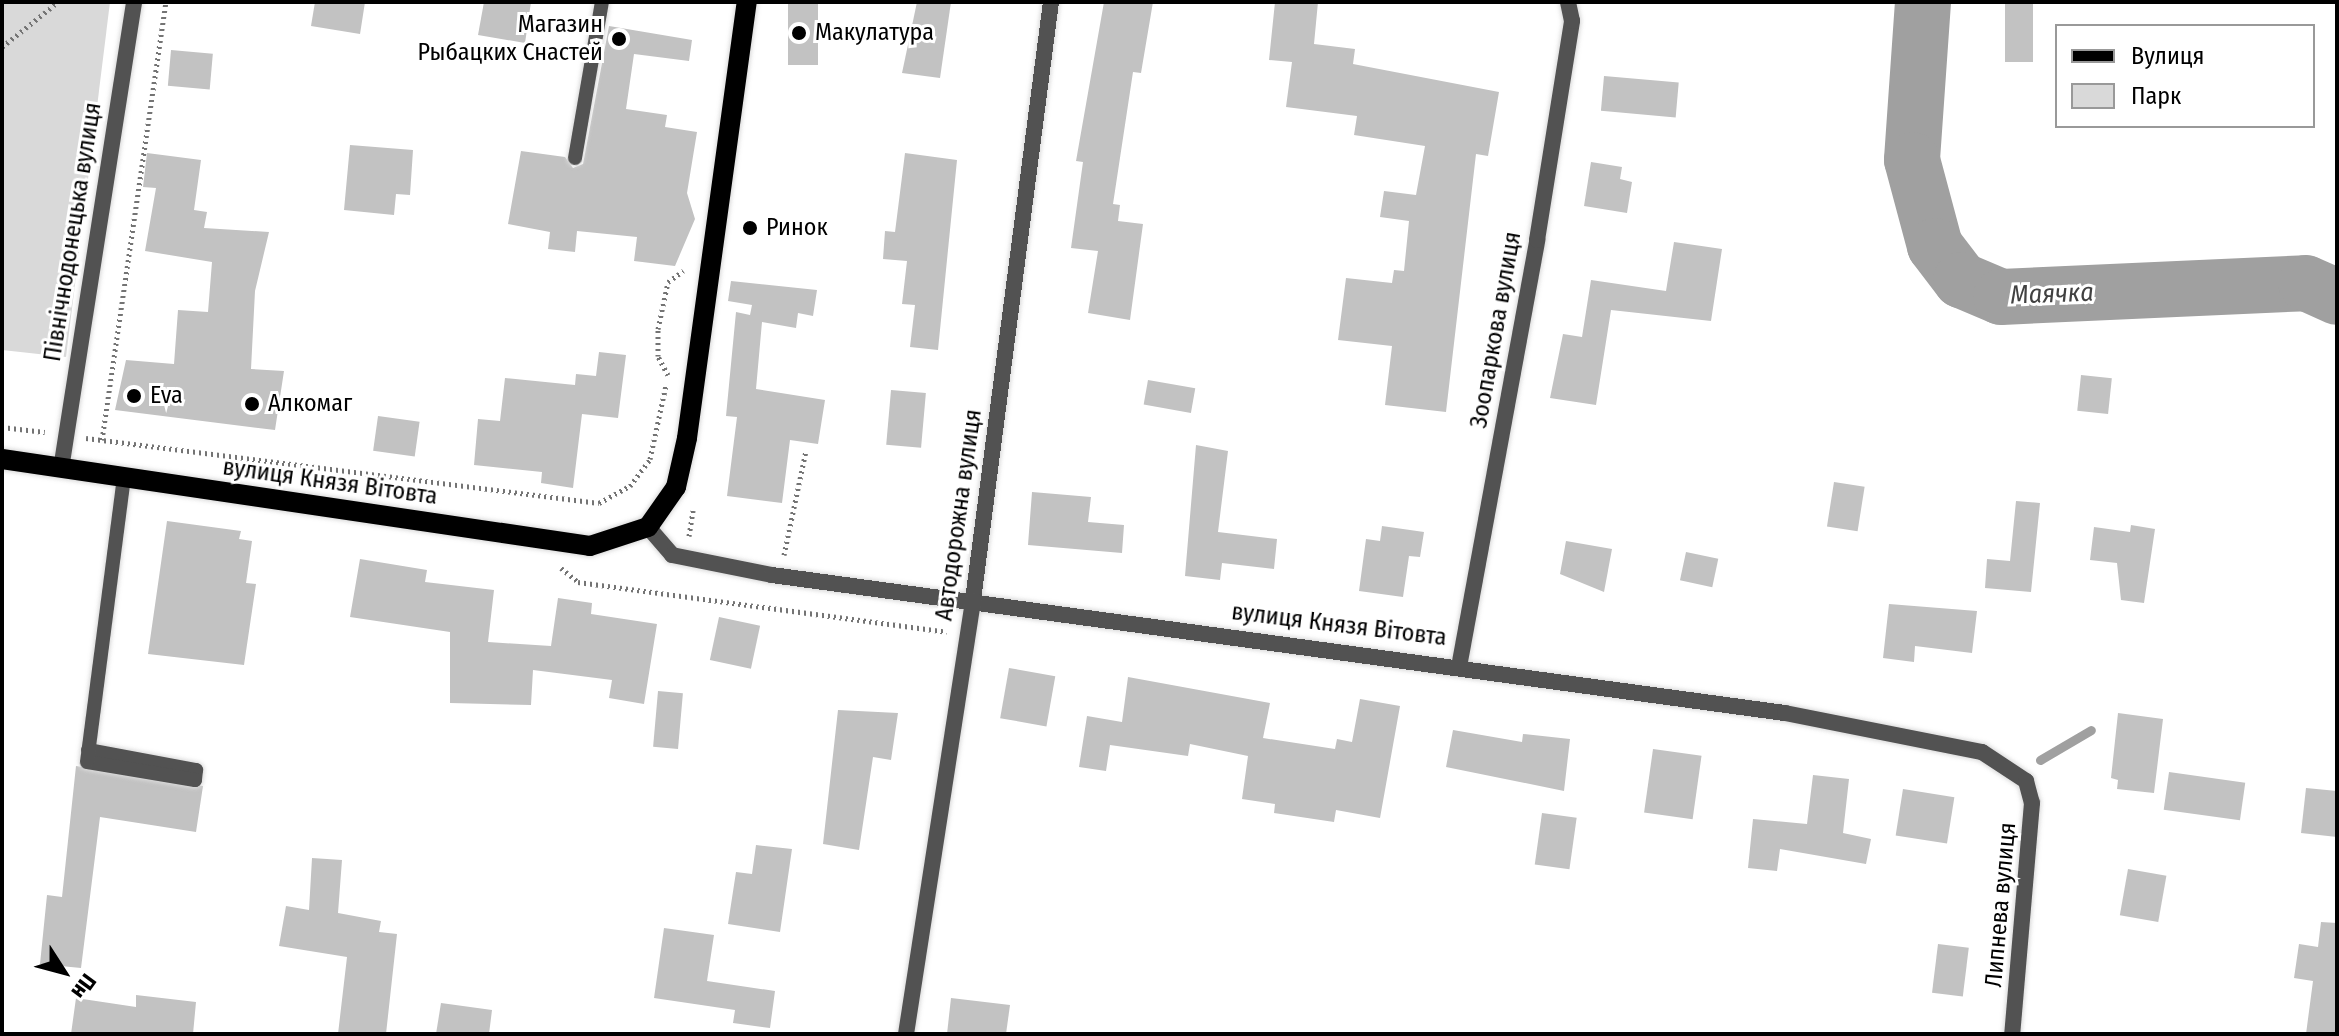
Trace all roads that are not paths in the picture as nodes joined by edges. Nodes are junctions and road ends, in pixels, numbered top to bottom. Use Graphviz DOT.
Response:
graph roads {
  1 [pos="134,2"];
  2 [pos="602,2"];
  3 [pos="747,2"];
  4 [pos="1051,2"];
  5 [pos="1568,2"];
  6 [pos="575,158"];
  7 [pos="2,459"];
  8 [pos="61,469"];
  9 [pos="124,478"];
  10 [pos="648,527"];
  11 [pos="973,600"];
  12 [pos="1459,667"];
  13 [pos="88,750"];
  14 [pos="2026,781"];
  15 [pos="906,1034"];
  16 [pos="2012,1034"];
  1 -- 8 [label="street, Північнодонецька вулиця"];
  2 -- 6 [label="lane"];
  3 -- 10 [label="main road"];
  4 -- 11 [label="street, Автодорожна вулиця"];
  5 -- 12 [label="street, Зоопаркова вулиця"];
  7 -- 8 [label="main road, вулиця Князя Вітовта"];
  8 -- 9 [label="main road, вулиця Князя Вітовта"];
  9 -- 10 [label="main road, вулиця Князя Вітовта"];
  9 -- 13 [label="lane"];
  10 -- 11 [label="street, вулиця Князя Вітовта"];
  11 -- 12 [label="street, вулиця Князя Вітовта"];
  11 -- 15 [label="street, Автодорожна вулиця"];
  12 -- 14 [label="street, вулиця Князя Вітовта"];
  13 -- 13 [label="lane"];
  14 -- 16 [label="street, Липнева вулиця"];
}
